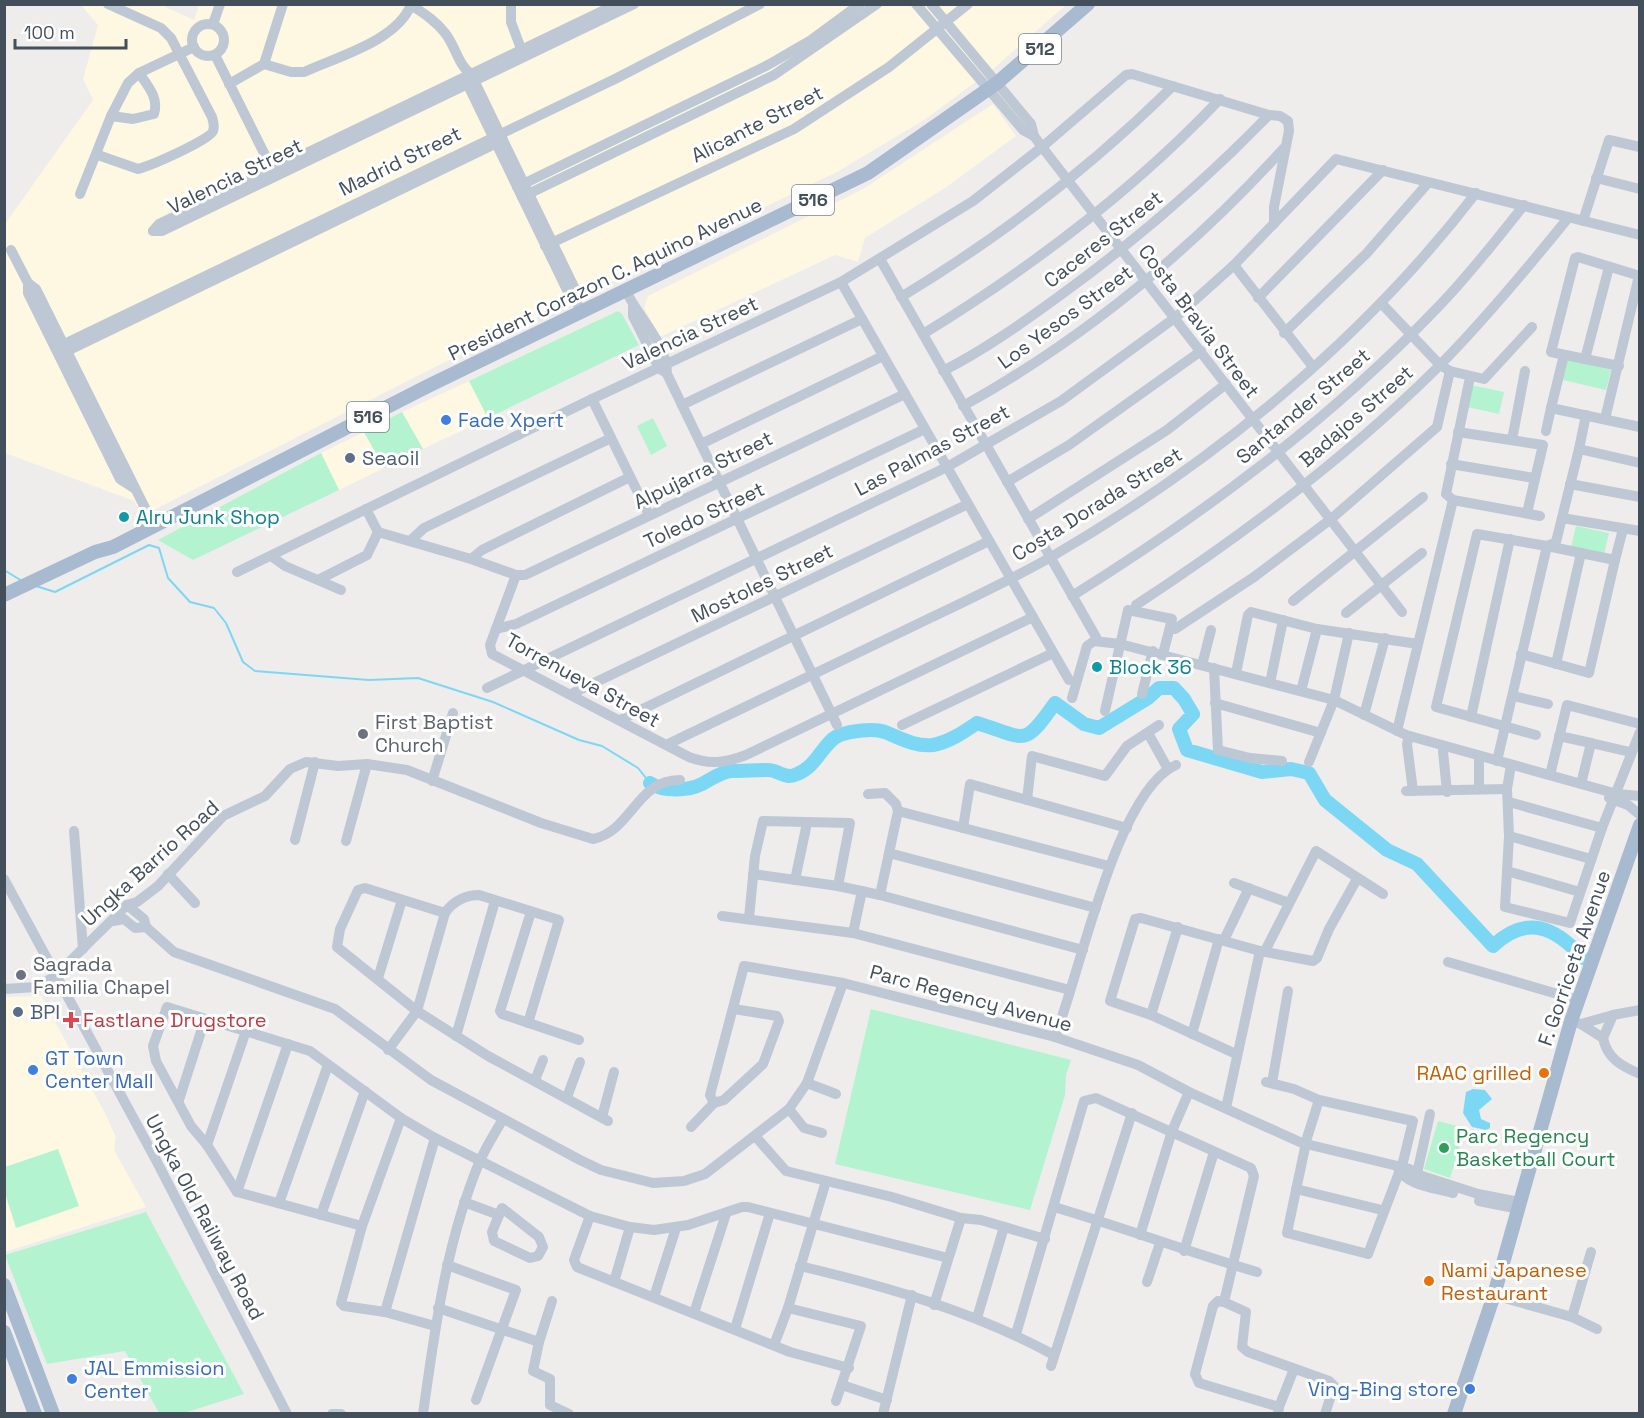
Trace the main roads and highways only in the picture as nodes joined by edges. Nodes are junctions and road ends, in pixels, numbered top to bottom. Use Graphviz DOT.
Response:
graph roads {
  1 [pos="1088,4"];
  2 [pos="993,86"];
  3 [pos="26,588"];
  4 [pos="4,604"];
  5 [pos="1640,825"];
  6 [pos="4,1285"];
  7 [pos="4,1332"];
  8 [pos="35,1413"];
  9 [pos="53,1413"];
  10 [pos="1454,1413"];
  1 -- 2 [label="main road, President Corazon C. Aquino Avenue / 512"];
  2 -- 3 [label="main road, President Corazon C. Aquino Avenue / 516"];
  3 -- 4 [label="main road, President Corazon C. Aquino Avenue / 516"];
  5 -- 10 [label="main road, F. Gorriceta Avenue"];
  6 -- 9 [label="main road"];
  7 -- 8 [label="main road"];
}
